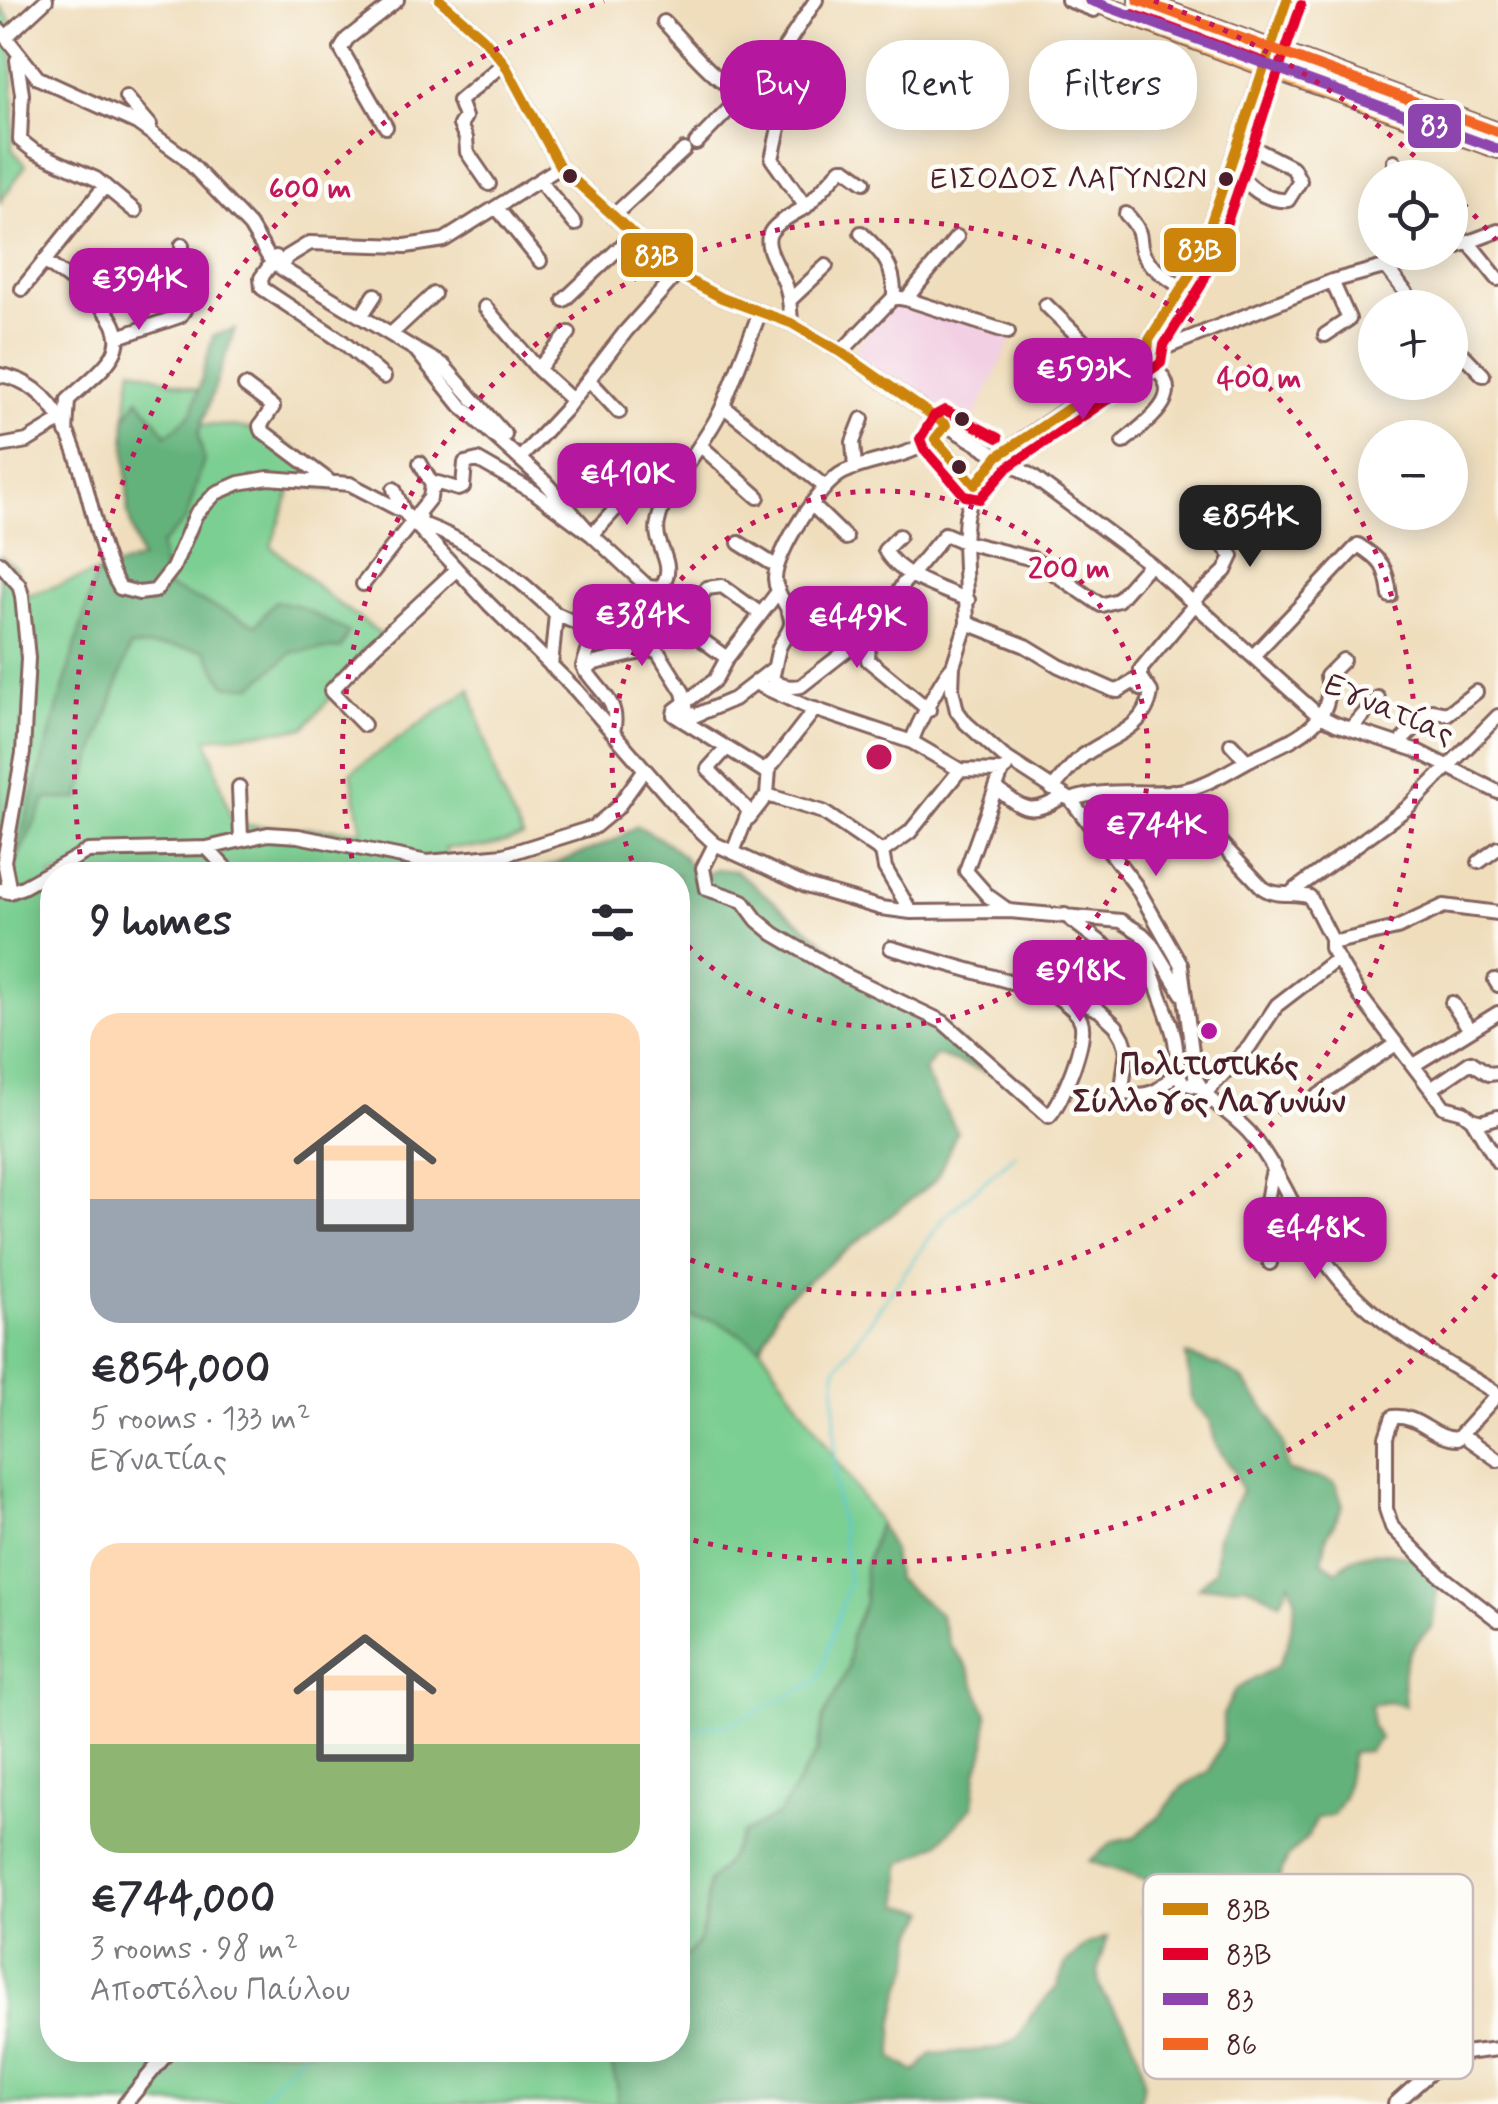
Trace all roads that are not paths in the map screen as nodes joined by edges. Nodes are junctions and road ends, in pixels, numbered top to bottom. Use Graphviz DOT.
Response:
graph roads {
  1 [pos="46,0"];
  2 [pos="397,0"];
  3 [pos="440,0"];
  4 [pos="816,0"];
  5 [pos="1068,0"];
  6 [pos="1089,0"];
  7 [pos="1138,0"];
  8 [pos="1287,0"];
  9 [pos="664,22"];
  10 [pos="5,37"];
  11 [pos="787,40"];
  12 [pos="1264,62"];
  13 [pos="504,63"];
  14 [pos="720,76"];
  15 [pos="126,97"];
  16 [pos="720,120"];
  17 [pos="386,128"];
  18 [pos="779,130"];
  19 [pos="1498,132"];
  20 [pos="160,138"];
  21 [pos="1240,140"];
  22 [pos="1498,149"];
  23 [pos="1232,164"];
  24 [pos="560,167"];
  25 [pos="540,180"];
  26 [pos="864,182"];
  27 [pos="489,184"];
  28 [pos="105,186"];
  29 [pos="498,208"];
  30 [pos="806,208"];
  31 [pos="135,211"];
  32 [pos="1126,214"];
  33 [pos="612,216"];
  34 [pos="575,224"];
  35 [pos="1498,232"];
  36 [pos="861,233"];
  37 [pos="633,235"];
  38 [pos="956,237"];
  39 [pos="1470,243"];
  40 [pos="182,244"];
  41 [pos="44,261"];
  42 [pos="540,261"];
  43 [pos="276,264"];
  44 [pos="826,266"];
  45 [pos="1374,270"];
  46 [pos="1388,270"];
  47 [pos="678,274"];
  48 [pos="1498,279"];
  49 [pos="1332,281"];
  50 [pos="1182,288"];
  51 [pos="22,289"];
  52 [pos="1404,290"];
  53 [pos="434,294"];
  54 [pos="375,295"];
  55 [pos="900,298"];
  56 [pos="564,300"];
  57 [pos="789,301"];
  58 [pos="1046,305"];
  59 [pos="485,307"];
  60 [pos="760,312"];
  61 [pos="362,314"];
  62 [pos="790,323"];
  63 [pos="392,332"];
  64 [pos="1008,332"];
  65 [pos="569,333"];
  66 [pos="1326,335"];
  67 [pos="118,338"];
  68 [pos="416,350"];
  69 [pos="841,352"];
  70 [pos="1144,357"];
  71 [pos="1468,360"];
  72 [pos="538,369"];
  73 [pos="1117,374"];
  74 [pos="0,375"];
  75 [pos="1483,375"];
  76 [pos="384,378"];
  77 [pos="589,380"];
  78 [pos="244,386"];
  79 [pos="572,400"];
  80 [pos="723,406"];
  81 [pos="618,412"];
  82 [pos="862,420"];
  83 [pos="946,426"];
  84 [pos="63,428"];
  85 [pos="936,438"];
  86 [pos="1123,442"];
  87 [pos="0,446"];
  88 [pos="702,446"];
  89 [pos="524,454"];
  90 [pos="998,456"];
  91 [pos="420,463"];
  92 [pos="531,468"];
  93 [pos="855,468"];
  94 [pos="328,481"];
  95 [pos="975,485"];
  96 [pos="824,486"];
  97 [pos="394,489"];
  98 [pos="432,489"];
  99 [pos="631,492"];
  100 [pos="758,497"];
  101 [pos="1215,500"];
  102 [pos="812,504"];
  103 [pos="416,523"];
  104 [pos="592,535"];
  105 [pos="899,536"];
  106 [pos="846,538"];
  107 [pos="964,542"];
  108 [pos="739,544"];
  109 [pos="0,563"];
  110 [pos="1150,564"];
  111 [pos="776,566"];
  112 [pos="456,570"];
  113 [pos="912,574"];
  114 [pos="363,584"];
  115 [pos="653,588"];
  116 [pos="777,593"];
  117 [pos="1390,596"];
  118 [pos="968,600"];
  119 [pos="1193,603"];
  120 [pos="556,614"];
  121 [pos="761,614"];
  122 [pos="671,615"];
  123 [pos="967,623"];
  124 [pos="870,635"];
  125 [pos="686,637"];
  126 [pos="654,649"];
  127 [pos="1253,656"];
  128 [pos="726,658"];
  129 [pos="1344,660"];
  130 [pos="551,666"];
  131 [pos="776,666"];
  132 [pos="953,666"];
  133 [pos="585,670"];
  134 [pos="1138,679"];
  135 [pos="757,684"];
  136 [pos="801,686"];
  137 [pos="1476,692"];
  138 [pos="1378,698"];
  139 [pos="790,699"];
  140 [pos="686,702"];
  141 [pos="815,709"];
  142 [pos="929,710"];
  143 [pos="1318,715"];
  144 [pos="1498,716"];
  145 [pos="364,725"];
  146 [pos="1351,729"];
  147 [pos="614,732"];
  148 [pos="912,742"];
  149 [pos="1399,743"];
  150 [pos="1231,744"];
  151 [pos="727,748"];
  152 [pos="1247,761"];
  153 [pos="1446,764"];
  154 [pos="1007,767"];
  155 [pos="768,769"];
  156 [pos="645,770"];
  157 [pos="960,770"];
  158 [pos="239,788"];
  159 [pos="996,788"];
  160 [pos="1172,792"];
  161 [pos="1498,792"];
  162 [pos="767,795"];
  163 [pos="1062,795"];
  164 [pos="748,818"];
  165 [pos="242,839"];
  166 [pos="715,844"];
  167 [pos="207,848"];
  168 [pos="1498,848"];
  169 [pos="733,852"];
  170 [pos="882,852"];
  171 [pos="65,862"];
  172 [pos="220,862"];
  173 [pos="1478,862"];
  174 [pos="40,874"];
  175 [pos="5,891"];
  176 [pos="1293,891"];
  177 [pos="1009,911"];
  178 [pos="911,912"];
  179 [pos="1498,912"];
  180 [pos="1066,916"];
  181 [pos="1142,934"];
  182 [pos="1331,938"];
  183 [pos="891,948"];
  184 [pos="1337,959"];
  185 [pos="1150,972"];
  186 [pos="1052,993"];
  187 [pos="1186,1001"];
  188 [pos="1452,1003"];
  189 [pos="1498,1013"];
  190 [pos="1470,1030"];
  191 [pos="1396,1044"];
  192 [pos="1414,1065"];
  193 [pos="1178,1068"];
  194 [pos="1498,1074"];
  195 [pos="1430,1089"];
  196 [pos="1202,1090"];
  197 [pos="1312,1100"];
  198 [pos="1498,1117"];
  199 [pos="1472,1119"];
  200 [pos="1498,1162"];
  201 [pos="1274,1166"];
  202 [pos="1270,1263"];
  203 [pos="1498,1394"];
  204 [pos="1464,1436"];
  205 [pos="1498,1460"];
  206 [pos="1498,1620"];
  207 [pos="1498,2050"];
  208 [pos="1473,2052"];
  209 [pos="160,2062"];
  210 [pos="1423,2079"];
  211 [pos="125,2104"];
  212 [pos="1395,2104"];
  1 -- 10 [label="street"];
  2 -- 17 [label="street"];
  3 -- 13 [label="street, Εγνατίας"];
  4 -- 11 [label="street"];
  5 -- 12 [label="street"];
  6 -- 12 [label="main road"];
  7 -- 12 [label="main road"];
  8 -- 12 [label="street"];
  9 -- 14 [label="street"];
  10 -- 20 [label="street"];
  10 -- 28 [label="street"];
  12 -- 19 [label="main road"];
  12 -- 21 [label="street"];
  12 -- 22 [label="main road"];
  13 -- 24 [label="street, Εγνατίας"];
  13 -- 27 [label="street"];
  15 -- 20 [label="street"];
  16 -- 33 [label="street"];
  18 -- 30 [label="street"];
  20 -- 43 [label="street"];
  21 -- 23 [label="street"];
  21 -- 23 [label="street"];
  23 -- 50 [label="street"];
  24 -- 25 [label="street"];
  24 -- 33 [label="street, Εγνατίας"];
  25 -- 29 [label="street"];
  25 -- 34 [label="street"];
  26 -- 30 [label="street"];
  28 -- 31 [label="street"];
  28 -- 41 [label="street"];
  29 -- 42 [label="street"];
  29 -- 43 [label="street"];
  30 -- 57 [label="street"];
  32 -- 50 [label="street"];
  33 -- 37 [label="street, Εγνατίας"];
  35 -- 39 [label="street"];
  36 -- 55 [label="street"];
  37 -- 47 [label="street, Εγνατίας"];
  37 -- 56 [label="street"];
  38 -- 55 [label="street"];
  39 -- 48 [label="street"];
  40 -- 67 [label="street"];
  41 -- 51 [label="street"];
  41 -- 67 [label="street"];
  43 -- 61 [label="street"];
  43 -- 76 [label="street"];
  44 -- 57 [label="street"];
  45 -- 49 [label="street"];
  46 -- 52 [label="street"];
  47 -- 60 [label="street, Εγνατίας"];
  47 -- 77 [label="street"];
  49 -- 66 [label="street"];
  49 -- 70 [label="street"];
  50 -- 70 [label="street"];
  53 -- 63 [label="street"];
  54 -- 61 [label="street"];
  55 -- 64 [label="street"];
  55 -- 69 [label="street"];
  57 -- 62 [label="street"];
  58 -- 73 [label="street"];
  59 -- 72 [label="street"];
  60 -- 62 [label="street, Εγνατίας"];
  60 -- 80 [label="street"];
  61 -- 63 [label="street"];
  62 -- 69 [label="street, Εγνατίας"];
  63 -- 68 [label="street"];
  65 -- 72 [label="street"];
  67 -- 84 [label="street"];
  68 -- 89 [label="street"];
  68 -- 92 [label="street"];
  69 -- 83 [label="street, Εγνατίας"];
  70 -- 73 [label="street"];
  70 -- 86 [label="street"];
  71 -- 75 [label="street"];
  72 -- 79 [label="street"];
  73 -- 90 [label="street"];
  74 -- 84 [label="street"];
  77 -- 79 [label="street"];
  77 -- 81 [label="street"];
  78 -- 94 [label="street"];
  79 -- 89 [label="street"];
  80 -- 88 [label="street"];
  80 -- 96 [label="street"];
  82 -- 93 [label="street"];
  83 -- 85 [label="street"];
  83 -- 90 [label="street, Εγνατίας"];
  84 -- 87 [label="street"];
  84 -- 94 [label="street"];
  85 -- 93 [label="street"];
  85 -- 95 [label="street"];
  88 -- 100 [label="street"];
  88 -- 115 [label="street"];
  89 -- 92 [label="street"];
  90 -- 95 [label="street"];
  90 -- 110 [label="street, Εγνατίας"];
  91 -- 98 [label="street"];
  92 -- 104 [label="street"];
  93 -- 96 [label="street"];
  94 -- 103 [label="street"];
  95 -- 107 [label="street"];
  96 -- 102 [label="street"];
  97 -- 103 [label="street"];
  98 -- 103 [label="street"];
  98 -- 104 [label="street"];
  99 -- 104 [label="street"];
  101 -- 119 [label="street"];
  102 -- 106 [label="street"];
  102 -- 111 [label="street"];
  103 -- 112 [label="street"];
  103 -- 114 [label="street"];
  103 -- 120 [label="street"];
  104 -- 115 [label="street"];
  105 -- 113 [label="street"];
  107 -- 110 [label="street"];
  107 -- 113 [label="street"];
  107 -- 118 [label="street"];
  108 -- 111 [label="street"];
  109 -- 175 [label="street"];
  110 -- 119 [label="street, Εγνατίας"];
  111 -- 116 [label="street"];
  112 -- 130 [label="street"];
  112 -- 145 [label="street"];
  113 -- 118 [label="street"];
  113 -- 124 [label="street"];
  115 -- 122 [label="street"];
  116 -- 121 [label="street"];
  116 -- 131 [label="street"];
  117 -- 127 [label="street"];
  118 -- 123 [label="street"];
  119 -- 127 [label="street, Εγνατίας"];
  119 -- 134 [label="street"];
  120 -- 130 [label="street"];
  120 -- 133 [label="street"];
  121 -- 122 [label="street"];
  121 -- 128 [label="street"];
  122 -- 126 [label="street"];
  123 -- 132 [label="street"];
  123 -- 134 [label="street"];
  124 -- 136 [label="street"];
  124 -- 142 [label="street"];
  125 -- 128 [label="street"];
  126 -- 133 [label="street"];
  126 -- 140 [label="street"];
  127 -- 143 [label="street, Εγνατίας"];
  128 -- 140 [label="street"];
  129 -- 143 [label="street"];
  130 -- 147 [label="street"];
  131 -- 135 [label="street"];
  131 -- 136 [label="street"];
  132 -- 142 [label="street"];
  132 -- 154 [label="street"];
  133 -- 147 [label="street"];
  134 -- 163 [label="street"];
  135 -- 139 [label="street"];
  135 -- 140 [label="street"];
  136 -- 139 [label="street"];
  137 -- 149 [label="street"];
  138 -- 146 [label="street"];
  139 -- 141 [label="street"];
  140 -- 151 [label="street"];
  141 -- 148 [label="street"];
  141 -- 155 [label="street"];
  142 -- 148 [label="street"];
  143 -- 146 [label="street, Εγνατίας"];
  143 -- 152 [label="street"];
  144 -- 153 [label="street"];
  146 -- 149 [label="street, Εγνατίας"];
  147 -- 156 [label="street"];
  148 -- 157 [label="street"];
  149 -- 153 [label="street, Εγνατίας"];
  150 -- 152 [label="street"];
  151 -- 155 [label="street"];
  151 -- 164 [label="street"];
  152 -- 160 [label="street"];
  153 -- 161 [label="street, Εγνατίας"];
  153 -- 176 [label="street"];
  154 -- 157 [label="street"];
  154 -- 159 [label="street"];
  154 -- 163 [label="street"];
  155 -- 162 [label="street"];
  156 -- 165 [label="street"];
  156 -- 166 [label="street"];
  157 -- 170 [label="street"];
  158 -- 165 [label="street"];
  159 -- 163 [label="street"];
  159 -- 177 [label="street"];
  160 -- 163 [label="street"];
  160 -- 176 [label="street"];
  162 -- 164 [label="street"];
  162 -- 170 [label="street"];
  163 -- 187 [label="street"];
  164 -- 169 [label="street"];
  165 -- 167 [label="street"];
  166 -- 169 [label="street"];
  166 -- 186 [label="street"];
  167 -- 171 [label="street"];
  167 -- 172 [label="street"];
  168 -- 173 [label="street"];
  169 -- 178 [label="street"];
  170 -- 178 [label="street"];
  174 -- 175 [label="street"];
  176 -- 182 [label="street"];
  177 -- 178 [label="street"];
  177 -- 180 [label="street"];
  179 -- 182 [label="street"];
  180 -- 181 [label="street"];
  180 -- 185 [label="street"];
  181 -- 185 [label="street"];
  181 -- 187 [label="street"];
  182 -- 184 [label="street"];
  183 -- 186 [label="street"];
  184 -- 191 [label="street"];
  184 -- 196 [label="street"];
  185 -- 193 [label="street"];
  186 -- 193 [label="street"];
  187 -- 196 [label="street"];
  188 -- 190 [label="street"];
  189 -- 190 [label="street"];
  190 -- 192 [label="street"];
  191 -- 192 [label="street"];
  191 -- 197 [label="street"];
  192 -- 195 [label="street"];
  193 -- 196 [label="street"];
  194 -- 195 [label="street"];
  195 -- 199 [label="street"];
  196 -- 201 [label="street"];
  198 -- 199 [label="street"];
  199 -- 200 [label="street"];
  201 -- 202 [label="street"];
  201 -- 203 [label="street"];
  203 -- 204 [label="street"];
  204 -- 205 [label="street"];
  204 -- 206 [label="street"];
  207 -- 208 [label="street"];
  209 -- 211 [label="street"];
  210 -- 212 [label="street"];
}
